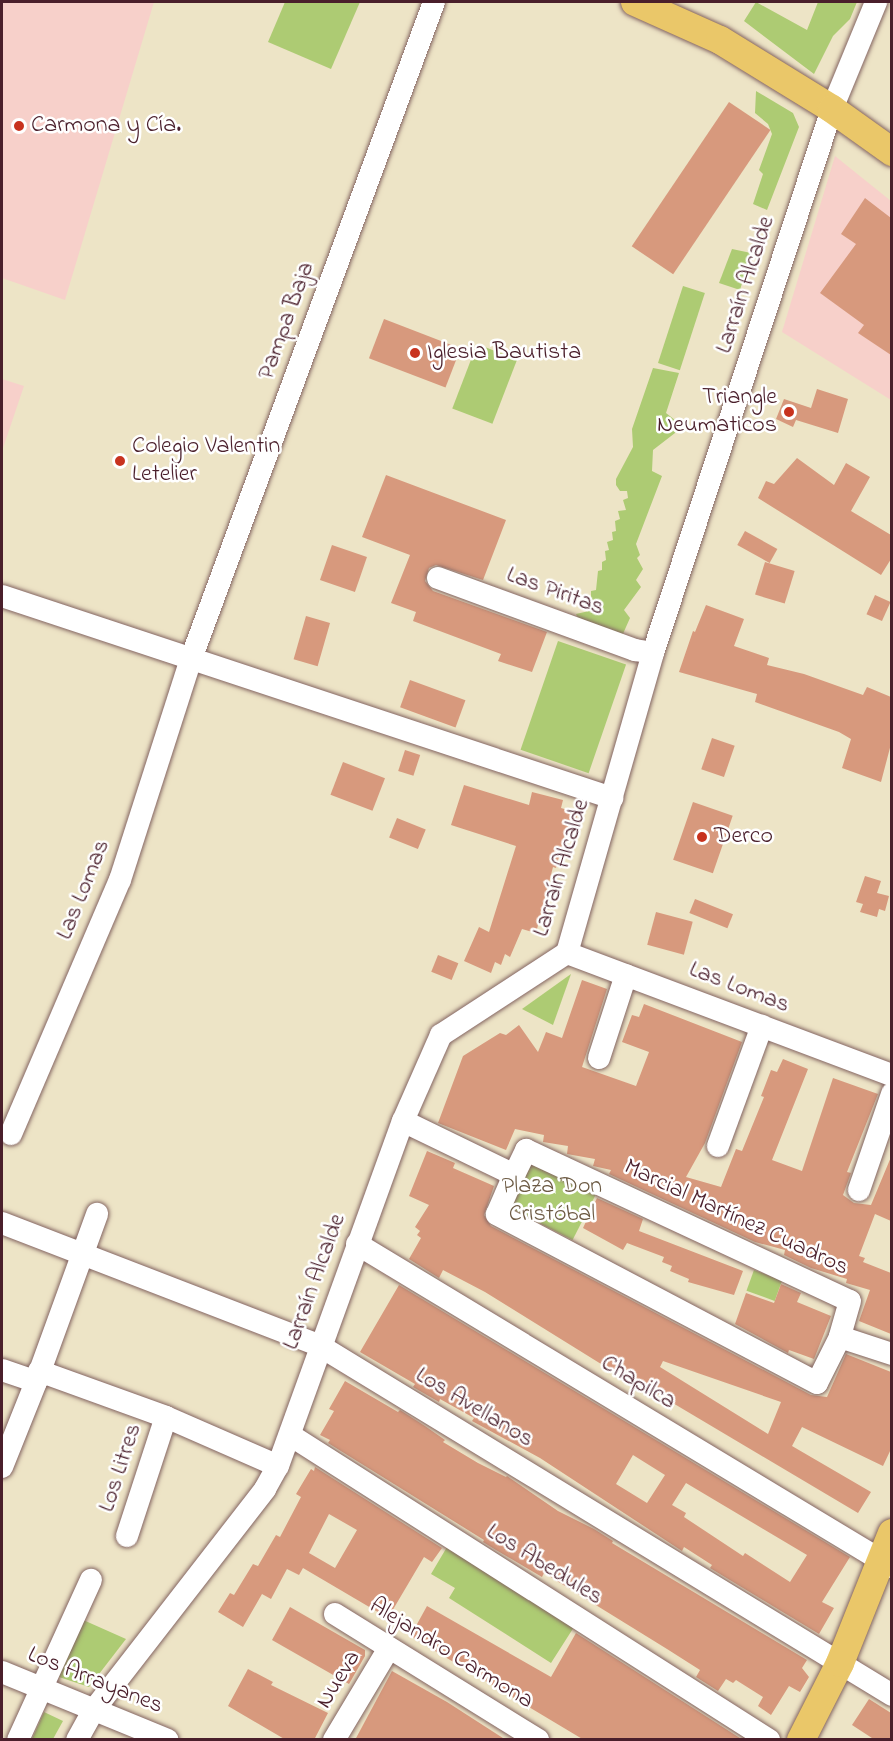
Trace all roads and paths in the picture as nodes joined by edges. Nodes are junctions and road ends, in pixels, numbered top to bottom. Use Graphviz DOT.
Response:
graph roads {
  1 [pos="434,2"];
  2 [pos="635,2"];
  3 [pos="876,2"];
  4 [pos="832,110"];
  5 [pos="891,152"];
  6 [pos="438,578"];
  7 [pos="2,596"];
  8 [pos="653,653"];
  9 [pos="191,659"];
  10 [pos="612,798"];
  11 [pos="567,953"];
  12 [pos="626,975"];
  13 [pos="762,1026"];
  14 [pos="599,1058"];
  15 [pos="891,1075"];
  16 [pos="891,1094"];
  17 [pos="403,1121"];
  18 [pos="10,1134"];
  19 [pos="718,1146"];
  20 [pos="514,1175"];
  21 [pos="859,1190"];
  22 [pos="97,1214"];
  23 [pos="2,1223"];
  24 [pos="357,1244"];
  25 [pos="82,1254"];
  26 [pos="840,1337"];
  27 [pos="320,1346"];
  28 [pos="891,1354"];
  29 [pos="2,1370"];
  30 [pos="37,1377"];
  31 [pos="166,1417"];
  32 [pos="290,1435"];
  33 [pos="278,1466"];
  34 [pos="2,1467"];
  35 [pos="891,1533"];
  36 [pos="128,1536"];
  37 [pos="886,1564"];
  38 [pos="91,1580"];
  39 [pos="335,1614"];
  40 [pos="389,1648"];
  41 [pos="840,1663"];
  42 [pos="2,1672"];
  43 [pos="39,1689"];
  44 [pos="891,1695"];
  45 [pos="93,1711"];
  46 [pos="18,1740"];
  47 [pos="76,1740"];
  48 [pos="168,1740"];
  49 [pos="334,1740"];
  50 [pos="538,1740"];
  51 [pos="769,1740"];
  52 [pos="801,1740"];
  1 -- 9 [label="street, Pampa Baja"];
  2 -- 4 [label="main road"];
  3 -- 4 [label="street, Larraín Alcalde"];
  4 -- 5 [label="main road"];
  4 -- 8 [label="street, Larraín Alcalde"];
  6 -- 8 [label="street, Las Piritas"];
  7 -- 9 [label="street"];
  8 -- 10 [label="street, Larraín Alcalde"];
  9 -- 10 [label="street"];
  9 -- 18 [label="street, Las Lomas"];
  10 -- 11 [label="street, Larraín Alcalde"];
  11 -- 12 [label="street, Las Lomas"];
  11 -- 17 [label="street, Larraín Alcalde"];
  12 -- 13 [label="street, Las Lomas"];
  12 -- 14 [label="street"];
  13 -- 15 [label="street, Las Lomas"];
  13 -- 19 [label="street"];
  16 -- 21 [label="street"];
  17 -- 20 [label="street"];
  17 -- 24 [label="street, Larraín Alcalde"];
  20 -- 26 [label="street, Marcial Martínez Cuadros"];
  20 -- 26 [label="street, Marcial Martínez Cuadros"];
  22 -- 25 [label="street"];
  23 -- 25 [label="street, Los Avellanos"];
  24 -- 27 [label="street, Larraín Alcalde"];
  24 -- 37 [label="street, Chapilca"];
  25 -- 27 [label="street, Los Avellanos"];
  25 -- 30 [label="street"];
  26 -- 28 [label="street"];
  27 -- 32 [label="street, Larraín Alcalde"];
  27 -- 41 [label="street, Los Avellanos"];
  29 -- 30 [label="street"];
  30 -- 31 [label="street"];
  30 -- 34 [label="street"];
  31 -- 33 [label="street"];
  31 -- 36 [label="street, Los Litres"];
  32 -- 33 [label="street, Larraín Alcalde"];
  32 -- 51 [label="street, Los Abedules"];
  33 -- 45 [label="street, Larraín Alcalde"];
  35 -- 37 [label="main road"];
  37 -- 41 [label="main road"];
  38 -- 43 [label="street"];
  39 -- 40 [label="street, Alejandro Carmona"];
  40 -- 49 [label="street, Nueva"];
  40 -- 50 [label="street, Alejandro Carmona"];
  41 -- 44 [label="street, Los Avellanos"];
  41 -- 52 [label="main road"];
  42 -- 43 [label="street, Los Arrayanes"];
  43 -- 45 [label="street, Los Arrayanes"];
  43 -- 46 [label="street"];
  45 -- 47 [label="street, Larraín Alcalde"];
  45 -- 48 [label="street, Los Arrayanes"];
}
